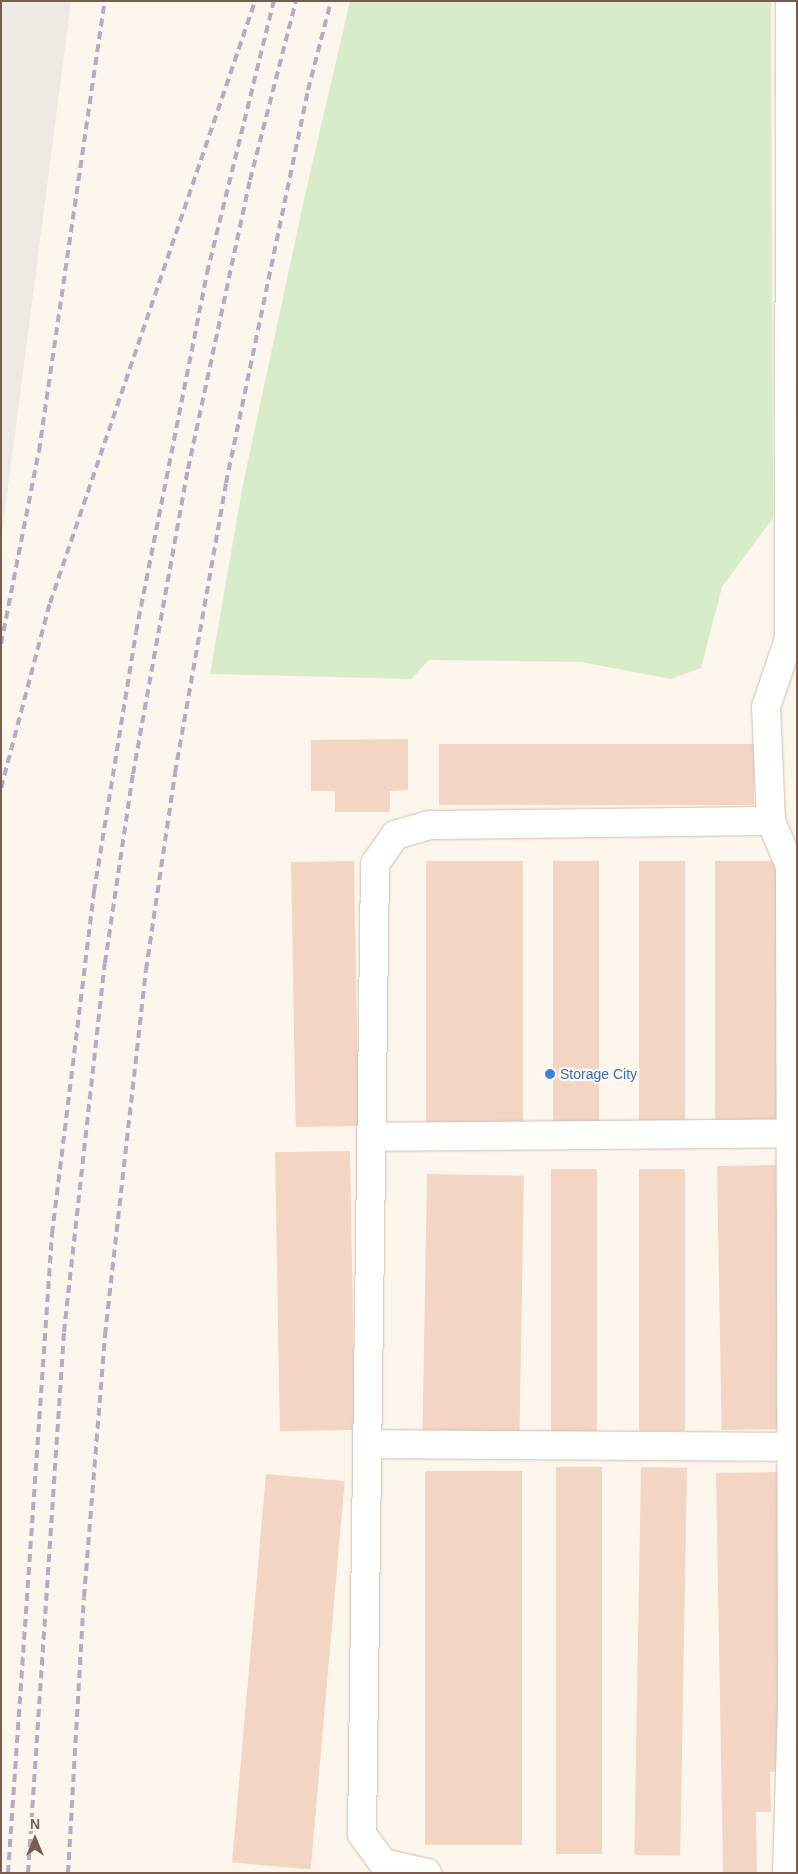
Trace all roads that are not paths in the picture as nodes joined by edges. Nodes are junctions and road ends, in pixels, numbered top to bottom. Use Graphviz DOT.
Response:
graph roads {
  1 [pos="790,1"];
  2 [pos="770,821"];
  3 [pos="791,1133"];
  4 [pos="371,1137"];
  5 [pos="367,1444"];
  6 [pos="791,1447"];
  7 [pos="427,1873"];
  8 [pos="787,1873"];
  1 -- 2 [label="lane"];
  2 -- 3 [label="lane"];
  2 -- 4 [label="lane"];
  3 -- 4 [label="lane"];
  3 -- 6 [label="lane"];
  4 -- 5 [label="lane"];
  5 -- 6 [label="lane"];
  5 -- 7 [label="lane"];
  6 -- 8 [label="lane"];
}
